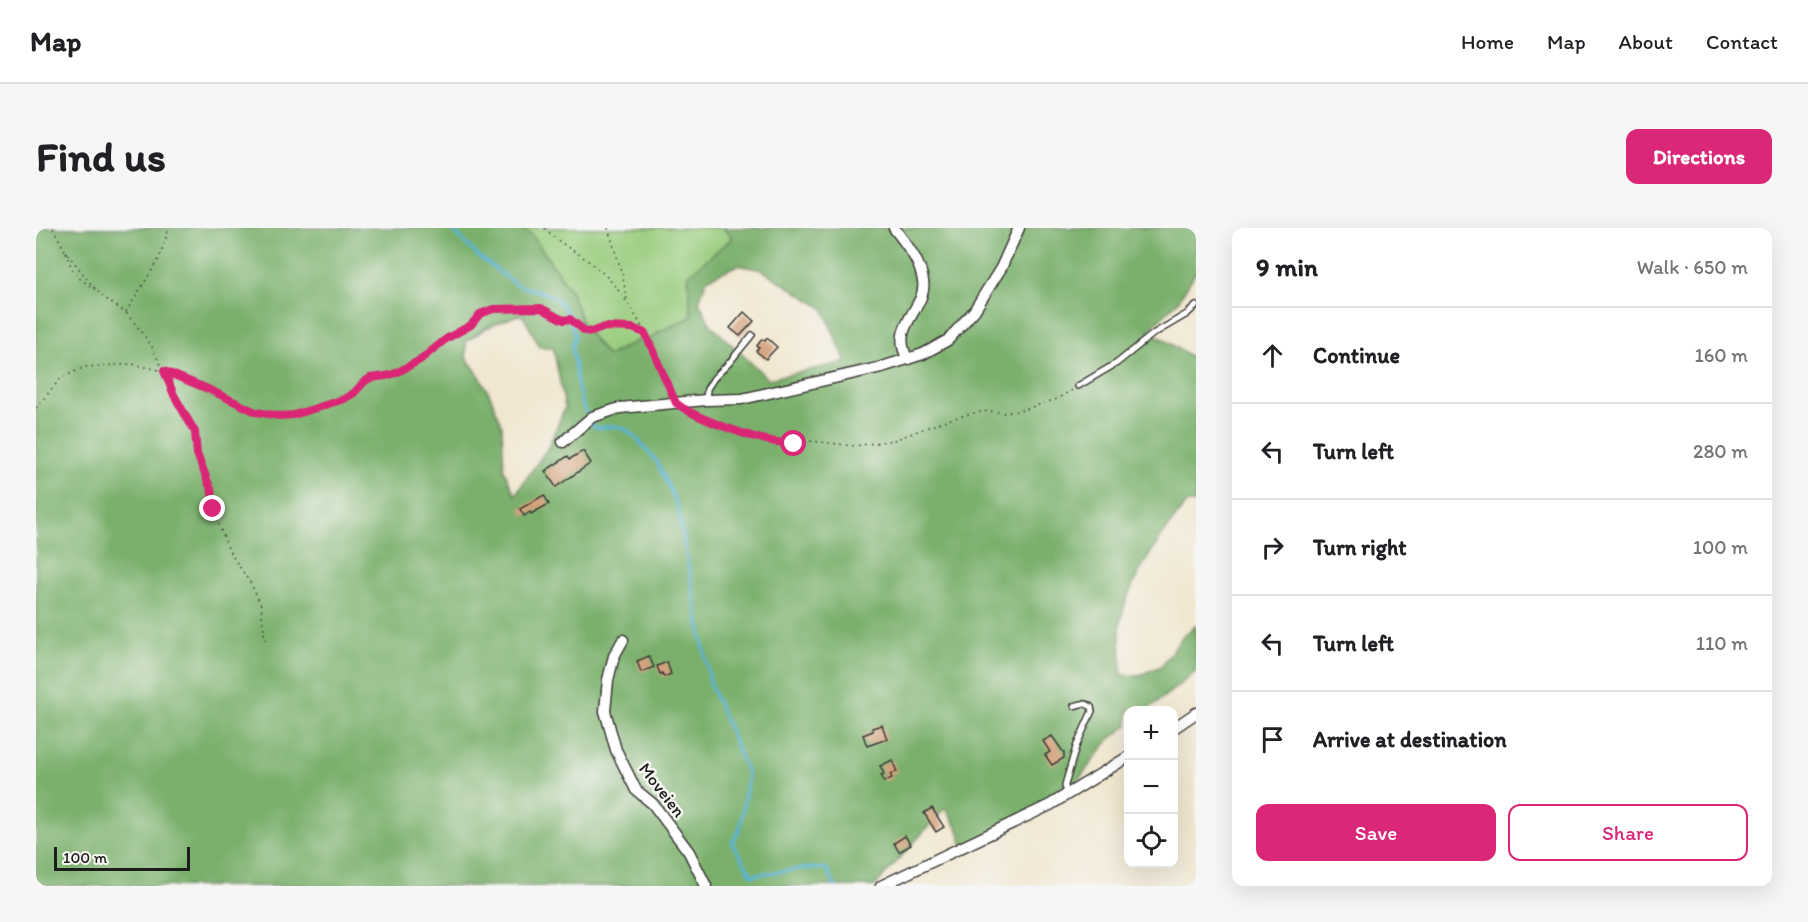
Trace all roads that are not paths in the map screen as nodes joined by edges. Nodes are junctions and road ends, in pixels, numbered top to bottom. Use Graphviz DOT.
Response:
graph roads {
  1 [pos="894,228"];
  2 [pos="1019,228"];
  3 [pos="1196,306"];
  4 [pos="752,335"];
  5 [pos="908,359"];
  6 [pos="1078,386"];
  7 [pos="706,400"];
  8 [pos="563,442"];
  9 [pos="623,640"];
  10 [pos="1074,706"];
  11 [pos="1196,713"];
  12 [pos="1178,725"];
  13 [pos="1124,759"];
  14 [pos="1066,796"];
  15 [pos="706,886"];
  16 [pos="881,886"];
  1 -- 5 [label="street"];
  2 -- 5 [label="street"];
  3 -- 6 [label="lane"];
  4 -- 7 [label="lane"];
  5 -- 7 [label="street"];
  7 -- 8 [label="street"];
  9 -- 15 [label="street, Moveien"];
  10 -- 14 [label="lane"];
  11 -- 12 [label="street"];
  13 -- 14 [label="street"];
  14 -- 16 [label="street"];
}
